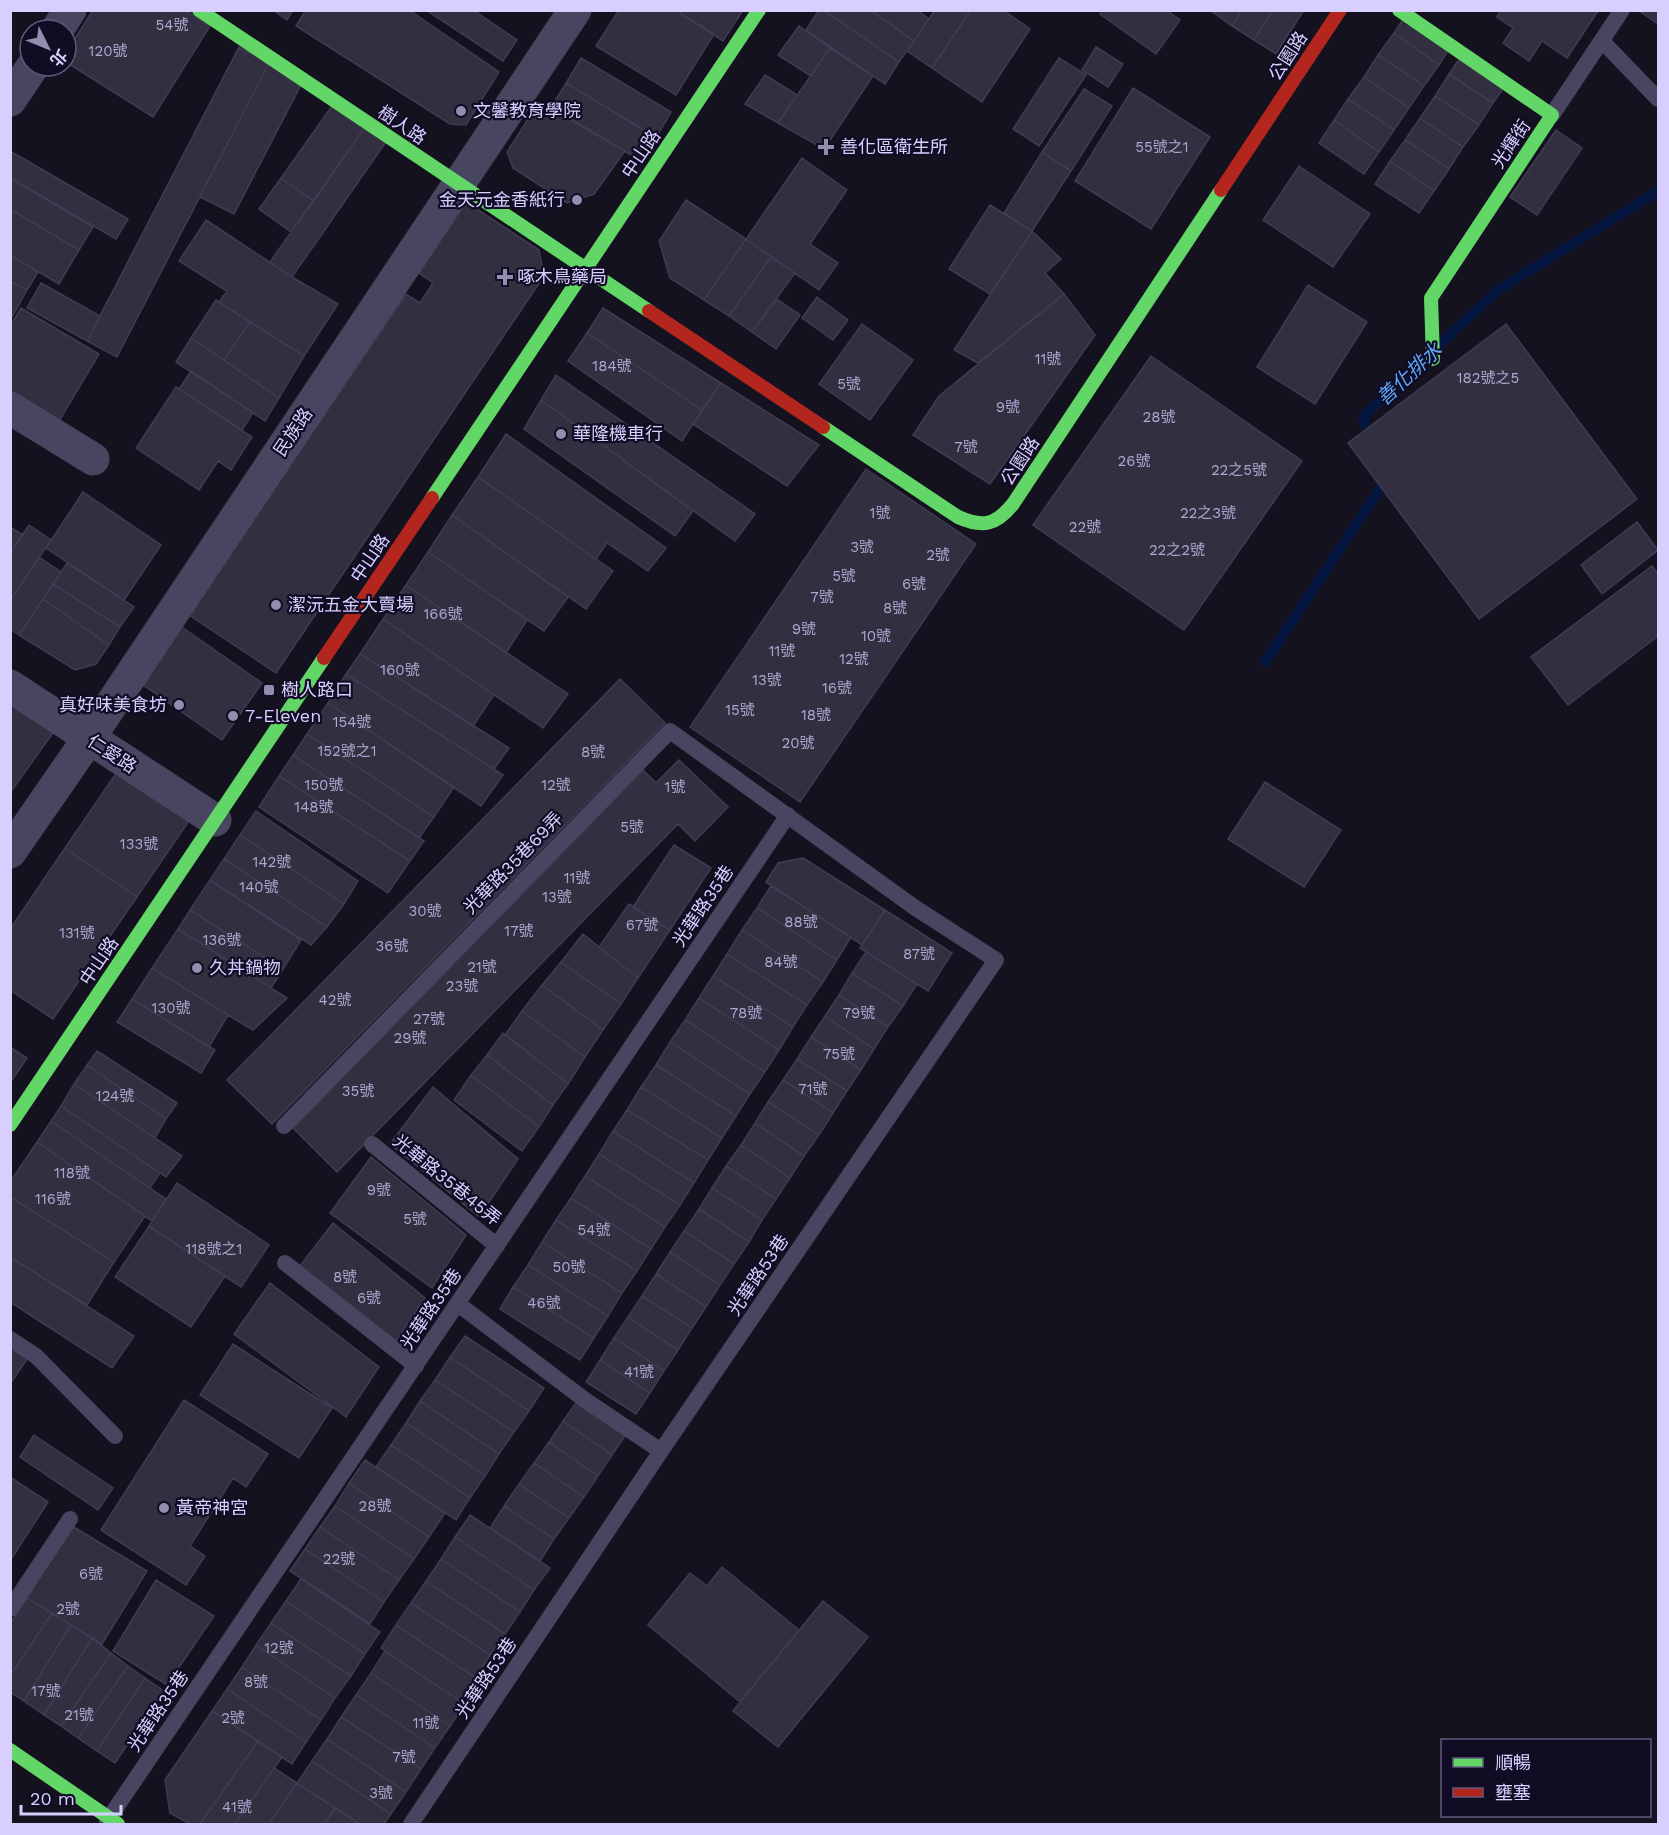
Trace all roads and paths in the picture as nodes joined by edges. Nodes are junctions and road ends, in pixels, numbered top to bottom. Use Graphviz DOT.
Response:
graph roads {
  1 [pos="199,10"];
  2 [pos="574,10"];
  3 [pos="759,10"];
  4 [pos="1340,10"];
  5 [pos="1398,10"];
  6 [pos="1622,10"];
  7 [pos="1602,41"];
  8 [pos="25,78"];
  9 [pos="10,99"];
  10 [pos="1659,99"];
  11 [pos="1552,115"];
  12 [pos="459,184"];
  13 [pos="585,269"];
  14 [pos="1433,359"];
  15 [pos="10,408"];
  16 [pos="93,459"];
  17 [pos="10,686"];
  18 [pos="89,738"];
  19 [pos="788,815"];
  20 [pos="215,820"];
  21 [pos="10,852"];
  22 [pos="10,1125"];
  23 [pos="284,1126"];
  24 [pos="372,1144"];
  25 [pos="497,1246"];
  26 [pos="285,1263"];
  27 [pos="458,1305"];
  28 [pos="10,1339"];
  29 [pos="416,1366"];
  30 [pos="115,1436"];
  31 [pos="662,1451"];
  32 [pos="70,1519"];
  33 [pos="10,1609"];
  34 [pos="10,1750"];
  35 [pos="110,1822"];
  36 [pos="411,1824"];
  1 -- 12 [label="street, 樹人路"];
  2 -- 12 [label="street, 民族路"];
  3 -- 13 [label="street, 中山路"];
  4 -- 13 [label="street, 公園路"];
  5 -- 11 [label="street, 光輝街"];
  6 -- 7 [label="lane"];
  7 -- 10 [label="lane"];
  7 -- 11 [label="lane"];
  8 -- 9 [label="street"];
  11 -- 14 [label="street, 光輝街"];
  12 -- 13 [label="street, 樹人路"];
  12 -- 18 [label="street, 民族路"];
  13 -- 20 [label="street, 中山路"];
  15 -- 16 [label="street"];
  17 -- 18 [label="street, 仁愛路"];
  18 -- 20 [label="street, 仁愛路"];
  18 -- 21 [label="street, 民族路"];
  19 -- 23 [label="lane, 光華路35巷69弄"];
  19 -- 25 [label="lane, 光華路35巷"];
  19 -- 31 [label="lane, 光華路53巷"];
  20 -- 22 [label="street, 中山路"];
  24 -- 25 [label="lane, 光華路35巷45弄"];
  25 -- 27 [label="lane, 光華路35巷"];
  26 -- 29 [label="lane"];
  27 -- 29 [label="lane, 光華路35巷"];
  27 -- 31 [label="lane"];
  28 -- 30 [label="lane"];
  29 -- 35 [label="lane, 光華路35巷"];
  31 -- 36 [label="lane, 光華路53巷"];
  32 -- 33 [label="lane"];
  34 -- 35 [label="street"];
}
